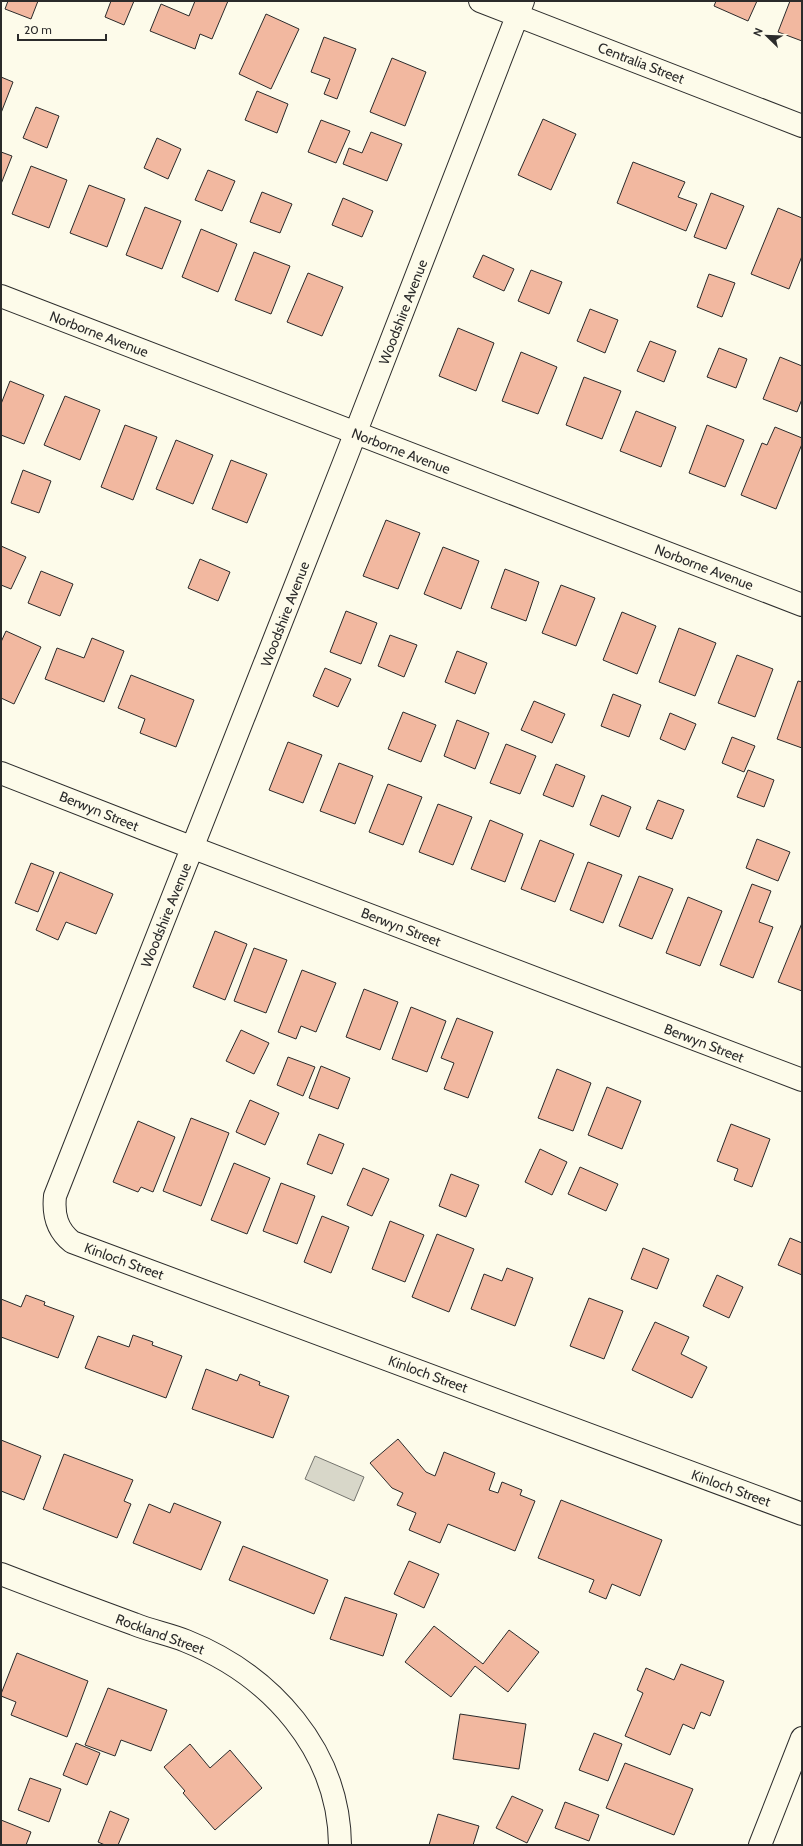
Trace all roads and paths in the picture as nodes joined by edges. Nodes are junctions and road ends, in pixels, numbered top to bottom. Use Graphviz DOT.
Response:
graph roads {
  1 [pos="480,1"];
  2 [pos="520,8"];
  3 [pos="802,126"];
  4 [pos="1,296"];
  5 [pos="356,434"];
  6 [pos="802,605"];
  7 [pos="1,773"];
  8 [pos="193,848"];
  9 [pos="802,1080"];
  10 [pos="59,1226"];
  11 [pos="802,1514"];
  12 [pos="1,1574"];
  13 [pos="802,1738"];
  14 [pos="340,1845"];
  15 [pos="760,1845"];
  1 -- 2 [label="street, Centralia Street"];
  2 -- 3 [label="street, Centralia Street"];
  2 -- 5 [label="street, Woodshire Avenue"];
  4 -- 5 [label="street, Norborne Avenue"];
  5 -- 6 [label="street, Norborne Avenue"];
  5 -- 8 [label="street, Woodshire Avenue"];
  7 -- 8 [label="street, Berwyn Street"];
  8 -- 9 [label="street, Berwyn Street"];
  8 -- 10 [label="street, Woodshire Avenue"];
  10 -- 11 [label="street, Kinloch Street"];
  12 -- 14 [label="street, Rockland Street"];
  13 -- 15 [label="street"];
}
